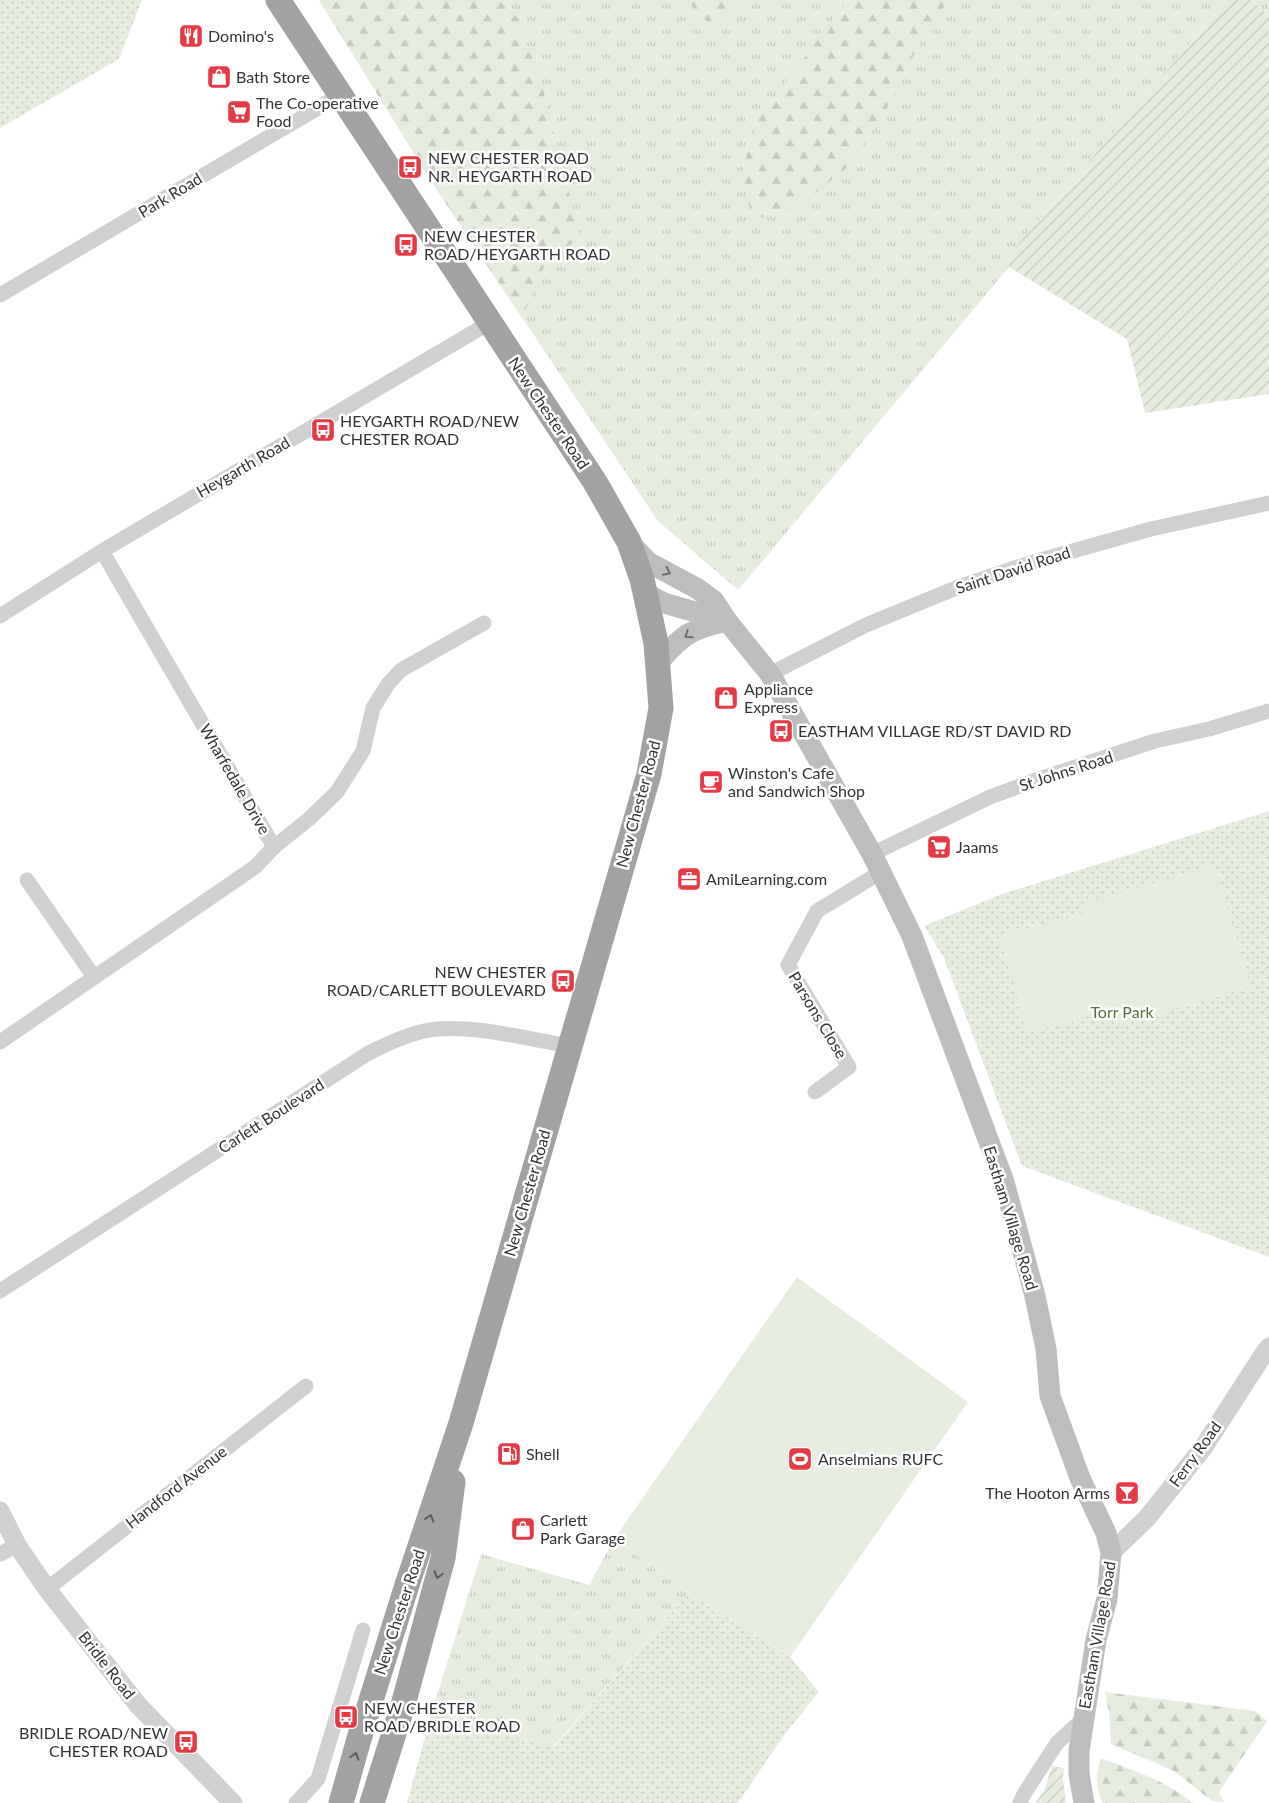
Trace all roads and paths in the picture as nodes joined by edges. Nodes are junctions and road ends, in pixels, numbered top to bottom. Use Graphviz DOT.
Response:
graph roads {
  1 [pos="278,0"];
  2 [pos="340,95"];
  3 [pos="0,295"];
  4 [pos="489,323"];
  5 [pos="1269,503"];
  6 [pos="629,542"];
  7 [pos="102,550"];
  8 [pos="645,594"];
  9 [pos="0,616"];
  10 [pos="727,621"];
  11 [pos="484,623"];
  12 [pos="658,663"];
  13 [pos="770,674"];
  14 [pos="1269,711"];
  15 [pos="274,847"];
  16 [pos="876,863"];
  17 [pos="27,880"];
  18 [pos="94,977"];
  19 [pos="0,1042"];
  20 [pos="570,1046"];
  21 [pos="815,1092"];
  22 [pos="0,1290"];
  23 [pos="1269,1347"];
  24 [pos="306,1386"];
  25 [pos="461,1423"];
  26 [pos="0,1511"];
  27 [pos="17,1545"];
  28 [pos="1111,1553"];
  29 [pos="0,1554"];
  30 [pos="46,1589"];
  31 [pos="363,1630"];
  32 [pos="1083,1719"];
  33 [pos="233,1803"];
  34 [pos="296,1803"];
  35 [pos="341,1803"];
  36 [pos="372,1803"];
  37 [pos="1020,1803"];
  38 [pos="1084,1803"];
  1 -- 2 [label="highway, New Chester Road"];
  2 -- 3 [label="street, Park Road"];
  2 -- 4 [label="highway, New Chester Road"];
  4 -- 6 [label="highway, New Chester Road"];
  4 -- 7 [label="street, Heygarth Road"];
  5 -- 13 [label="street, Saint David Road"];
  6 -- 8 [label="highway, New Chester Road"];
  6 -- 10 [label="main road, Eastham Village Road, one-way"];
  7 -- 9 [label="street, Heygarth Road"];
  7 -- 15 [label="street, Wharfedale Drive"];
  8 -- 10 [label="main road"];
  8 -- 12 [label="highway, New Chester Road"];
  10 -- 12 [label="main road, one-way"];
  10 -- 13 [label="main road, Eastham Village Road"];
  11 -- 15 [label="street"];
  12 -- 20 [label="highway, New Chester Road"];
  13 -- 16 [label="main road, Eastham Village Road"];
  14 -- 16 [label="street, St Johns Road"];
  15 -- 18 [label="street, Wharfedale Drive"];
  16 -- 21 [label="street, Parsons Close"];
  16 -- 28 [label="main road, Eastham Village Road"];
  17 -- 18 [label="street"];
  18 -- 19 [label="street, Wharfedale Drive"];
  20 -- 22 [label="street, Carlett Boulevard"];
  20 -- 25 [label="highway, New Chester Road"];
  23 -- 28 [label="street, Ferry Road"];
  24 -- 30 [label="street, Handford Avenue"];
  35 -- 25 [label="highway, New Chester Road, one-way"];
  25 -- 36 [label="highway, New Chester Road, one-way"];
  26 -- 27 [label="street, Bridle Road"];
  27 -- 29 [label="street"];
  27 -- 30 [label="street, Bridle Road"];
  28 -- 32 [label="main road, Eastham Village Road"];
  30 -- 33 [label="street, Bridle Road"];
  31 -- 34 [label="street, New Chester Road"];
  32 -- 37 [label="street"];
  32 -- 38 [label="main road, Eastham Village Road"];
}
